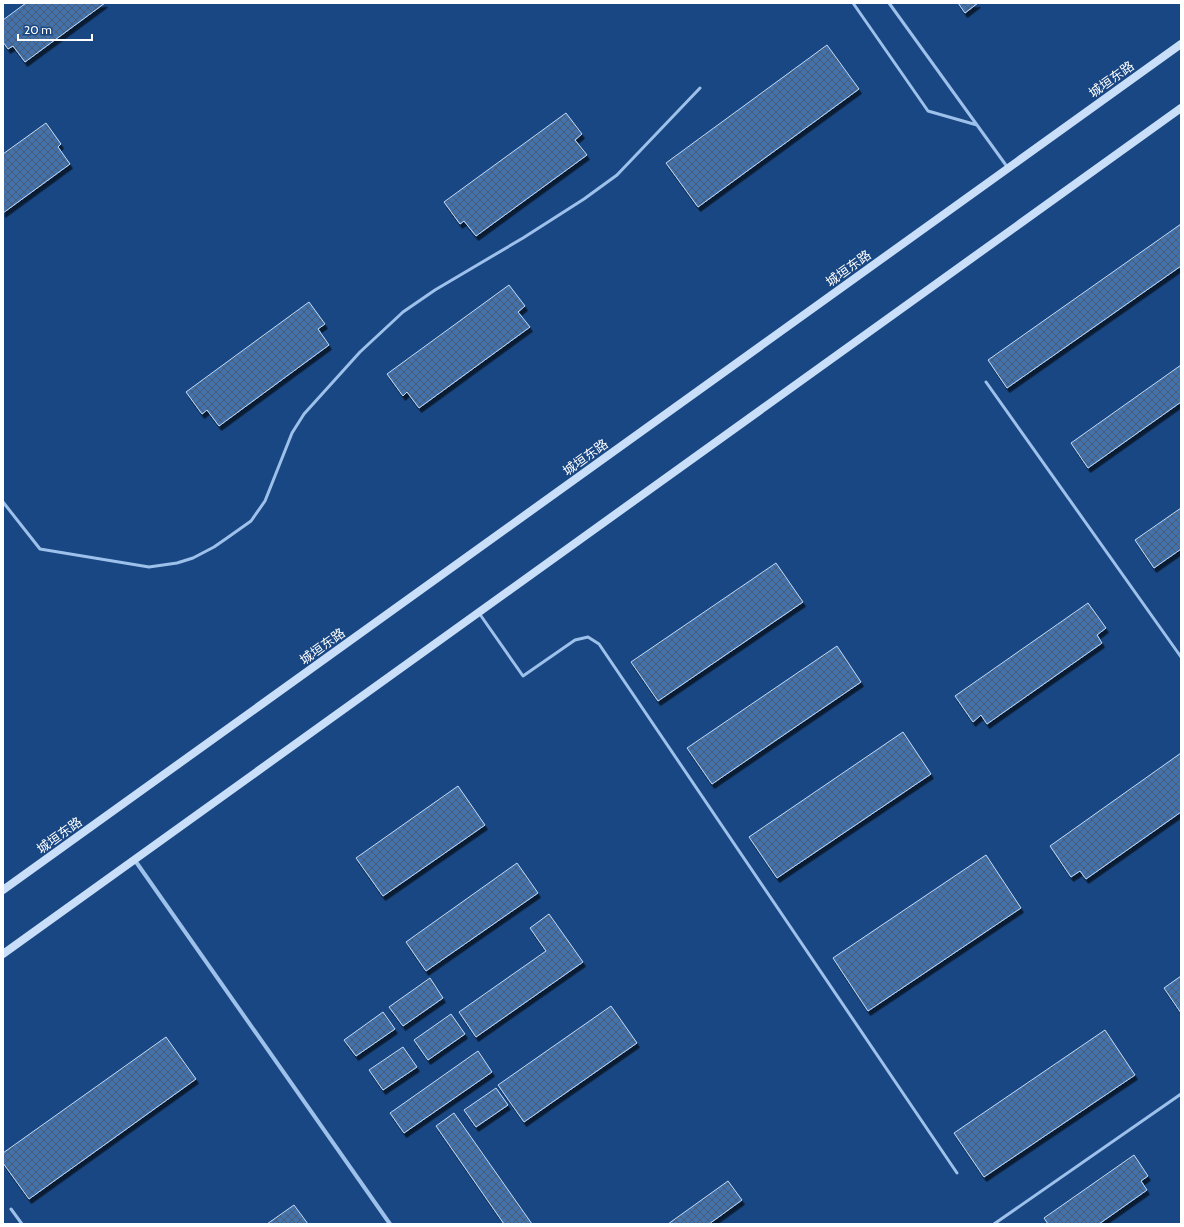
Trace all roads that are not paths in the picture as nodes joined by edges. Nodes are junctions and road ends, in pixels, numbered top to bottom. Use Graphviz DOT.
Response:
graph roads {
  1 [pos="853,3"];
  2 [pos="889,3"];
  3 [pos="1181,44"];
  4 [pos="700,88"];
  5 [pos="1181,108"];
  6 [pos="977,125"];
  7 [pos="1008,168"];
  8 [pos="986,382"];
  9 [pos="3,502"];
  10 [pos="478,612"];
  11 [pos="1181,657"];
  12 [pos="134,859"];
  13 [pos="3,890"];
  14 [pos="3,954"];
  15 [pos="1181,1094"];
  16 [pos="957,1173"];
  17 [pos="12,1209"];
  18 [pos="22,1224"];
  19 [pos="390,1224"];
  20 [pos="994,1224"];
  1 -- 6 [label="lane"];
  2 -- 6 [label="lane"];
  3 -- 7 [label="main road, 城垣东路"];
  4 -- 9 [label="lane"];
  5 -- 10 [label="main road"];
  6 -- 7 [label="lane"];
  7 -- 13 [label="main road, 城垣东路"];
  8 -- 11 [label="lane"];
  10 -- 12 [label="main road"];
  10 -- 16 [label="lane"];
  12 -- 14 [label="main road"];
  12 -- 19 [label="street"];
  15 -- 20 [label="lane"];
  17 -- 18 [label="lane"];
}
